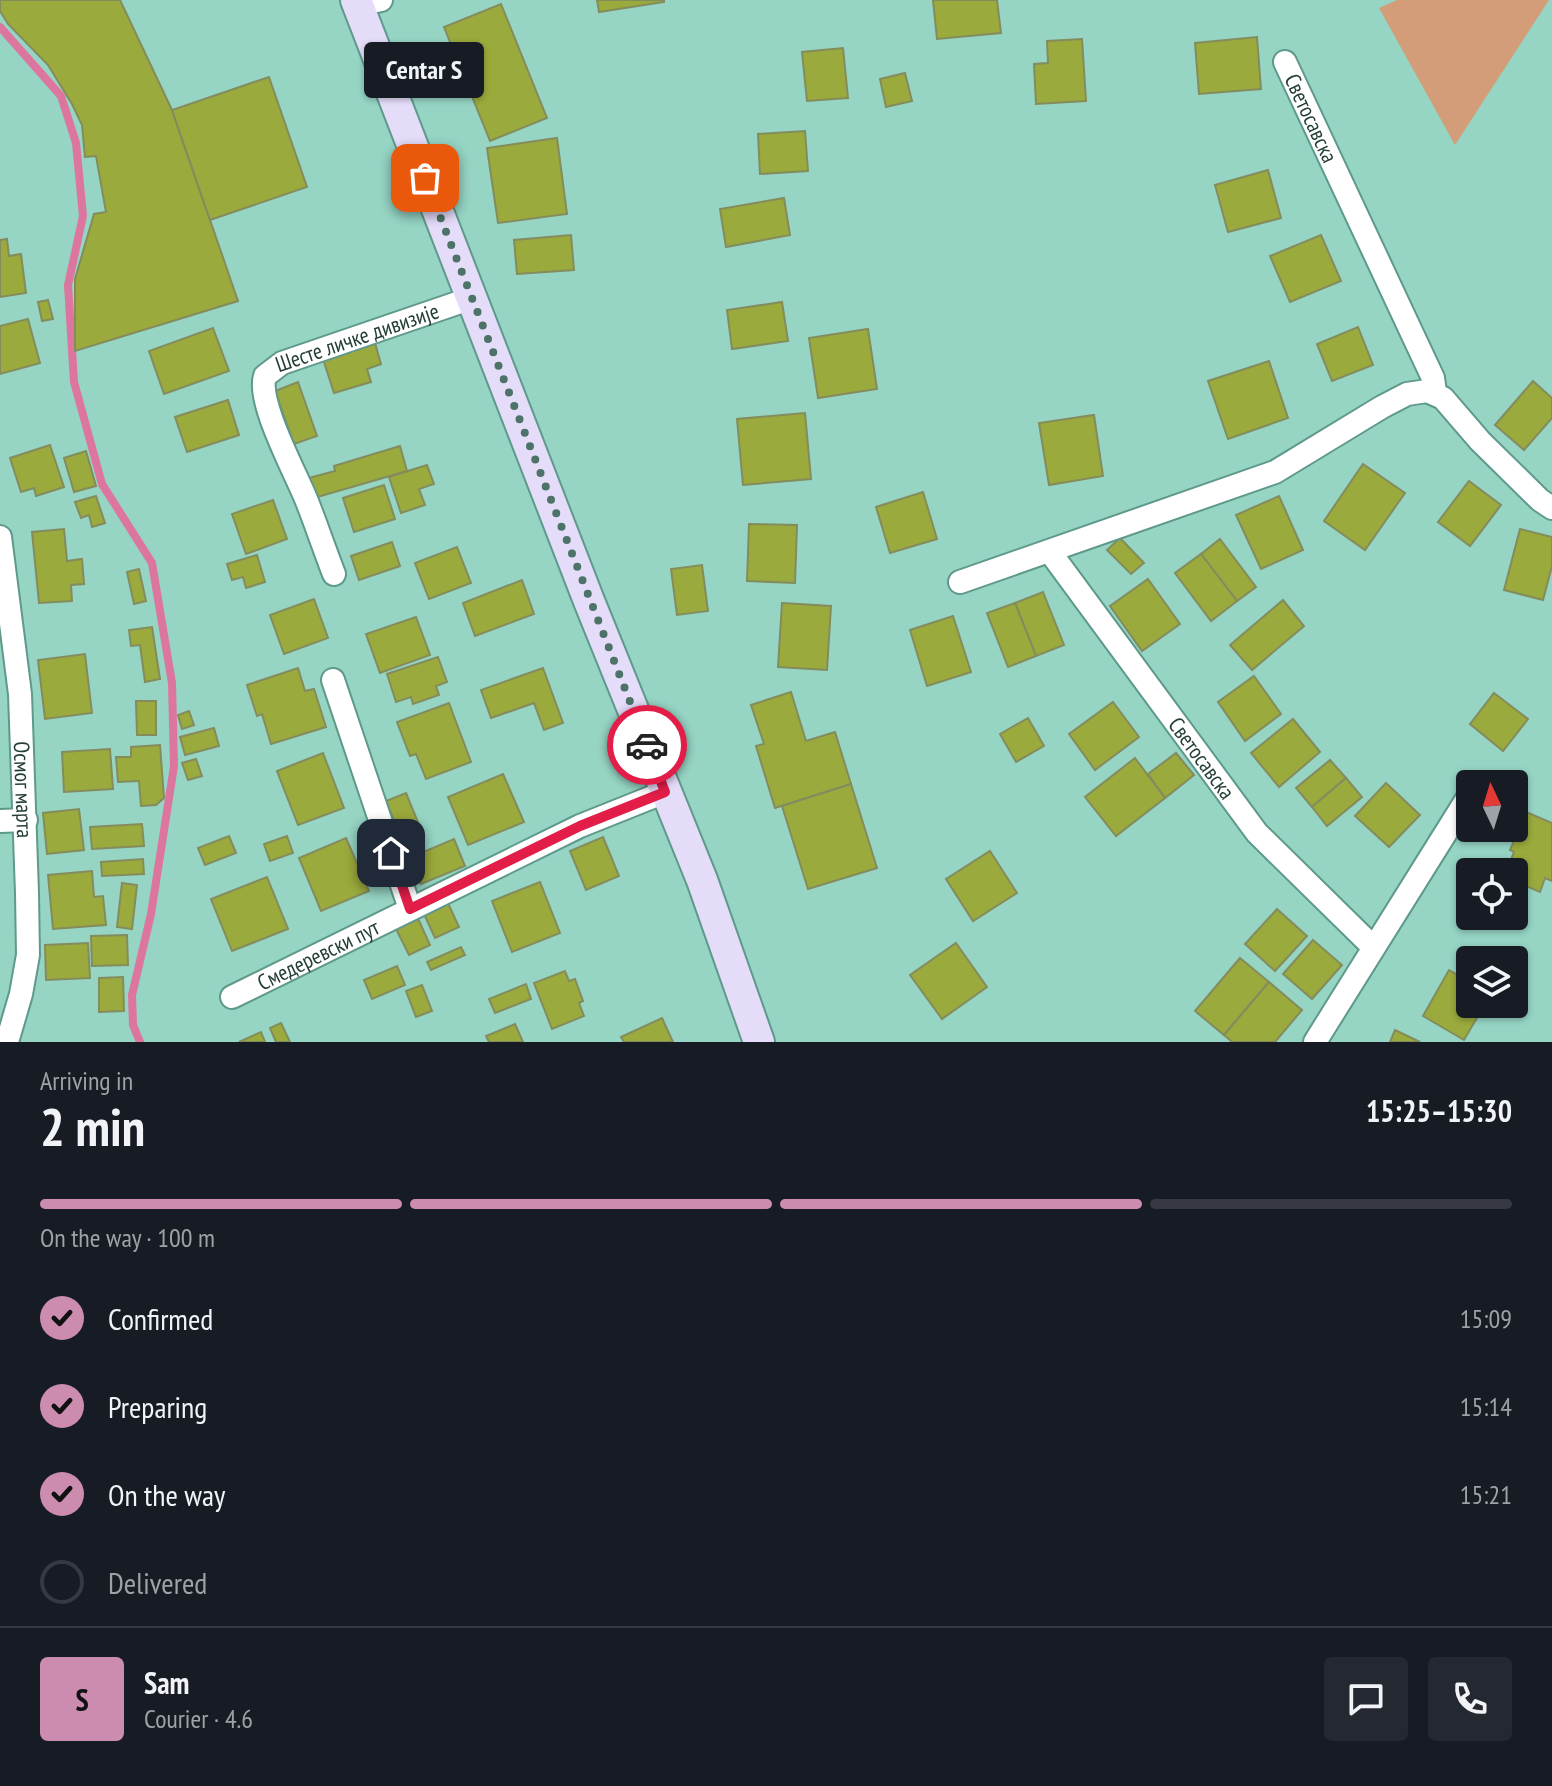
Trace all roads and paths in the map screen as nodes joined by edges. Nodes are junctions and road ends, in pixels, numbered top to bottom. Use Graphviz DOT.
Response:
graph roads {
  1 [pos="365,2"];
  2 [pos="1285,62"];
  3 [pos="472,298"];
  4 [pos="1435,392"];
  5 [pos="1552,508"];
  6 [pos="0,537"];
  7 [pos="1050,552"];
  8 [pos="334,574"];
  9 [pos="960,582"];
  10 [pos="333,680"];
  11 [pos="665,792"];
  12 [pos="1456,816"];
  13 [pos="26,820"];
  14 [pos="0,821"];
  15 [pos="410,909"];
  16 [pos="1372,946"];
  17 [pos="232,997"];
  18 [pos="7,1042"];
  19 [pos="759,1042"];
  20 [pos="1315,1042"];
  1 -- 3 [label="main road"];
  2 -- 4 [label="street, Светосавска"];
  3 -- 8 [label="street, Шесте личке дивизије"];
  3 -- 11 [label="main road"];
  4 -- 5 [label="street, Светосавска"];
  4 -- 7 [label="street"];
  6 -- 13 [label="street, Осмог марта"];
  7 -- 9 [label="street"];
  7 -- 16 [label="street, Светосавска"];
  10 -- 15 [label="street"];
  11 -- 15 [label="street, Смедеревски пут"];
  11 -- 19 [label="main road"];
  12 -- 16 [label="street"];
  13 -- 14 [label="street"];
  13 -- 18 [label="street, Осмог марта"];
  15 -- 17 [label="street, Смедеревски пут"];
  16 -- 20 [label="street"];
}
